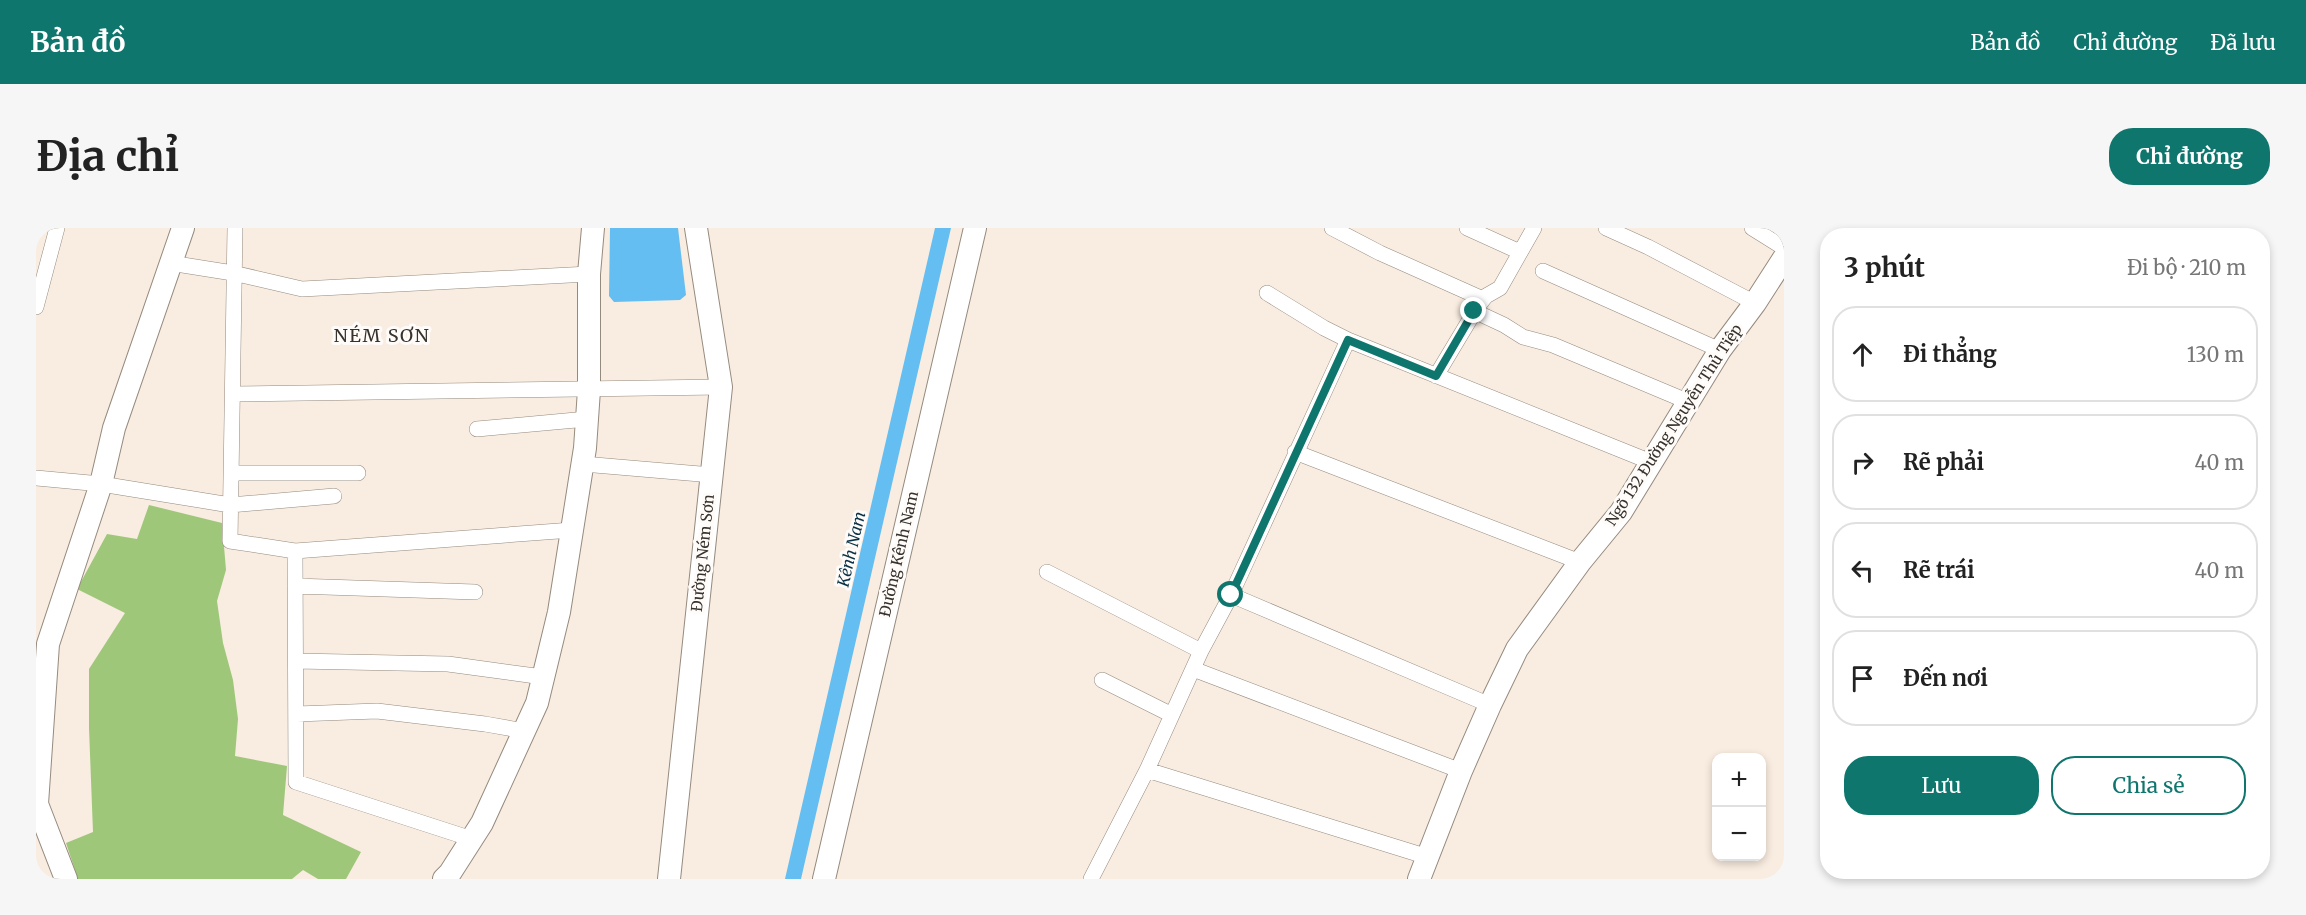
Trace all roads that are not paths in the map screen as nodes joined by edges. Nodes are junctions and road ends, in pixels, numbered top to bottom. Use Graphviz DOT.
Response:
graph roads {
  1 [pos="57,228"];
  2 [pos="182,228"];
  3 [pos="235,228"];
  4 [pos="593,228"];
  5 [pos="696,228"];
  6 [pos="975,228"];
  7 [pos="1332,228"];
  8 [pos="1467,228"];
  9 [pos="1534,228"];
  10 [pos="1606,228"];
  11 [pos="1752,228"];
  12 [pos="1784,248"];
  13 [pos="1520,252"];
  14 [pos="1784,258"];
  15 [pos="170,263"];
  16 [pos="1543,271"];
  17 [pos="233,273"];
  18 [pos="589,274"];
  19 [pos="1267,293"];
  20 [pos="1755,303"];
  21 [pos="1479,305"];
  22 [pos="36,307"];
  23 [pos="1348,340"];
  24 [pos="1720,350"];
  25 [pos="1436,376"];
  26 [pos="721,387"];
  27 [pos="589,390"];
  28 [pos="233,394"];
  29 [pos="1689,402"];
  30 [pos="587,419"];
  31 [pos="477,429"];
  32 [pos="1295,452"];
  33 [pos="1651,462"];
  34 [pos="583,464"];
  35 [pos="358,472"];
  36 [pos="231,473"];
  37 [pos="712,475"];
  38 [pos="36,478"];
  39 [pos="101,484"];
  40 [pos="334,496"];
  41 [pos="230,506"];
  42 [pos="572,530"];
  43 [pos="295,551"];
  44 [pos="1580,562"];
  45 [pos="1047,572"];
  46 [pos="295,586"];
  47 [pos="475,592"];
  48 [pos="1231,595"];
  49 [pos="1201,651"];
  50 [pos="296,661"];
  51 [pos="1193,669"];
  52 [pos="543,677"];
  53 [pos="1102,680"];
  54 [pos="1490,705"];
  55 [pos="297,714"];
  56 [pos="1172,715"];
  57 [pos="524,731"];
  58 [pos="1147,770"];
  59 [pos="1461,771"];
  60 [pos="472,839"];
  61 [pos="1428,857"];
  62 [pos="1097,877"];
  63 [pos="66,879"];
  64 [pos="444,879"];
  65 [pos="669,879"];
  66 [pos="824,879"];
  67 [pos="1419,879"];
  1 -- 22 [label="street"];
  2 -- 15 [label="street"];
  3 -- 17 [label="street"];
  4 -- 18 [label="street"];
  5 -- 26 [label="street, Đường Ném Sơn"];
  6 -- 66 [label="street, Đường Kênh Nam"];
  7 -- 21 [label="street"];
  8 -- 13 [label="street"];
  9 -- 13 [label="street"];
  10 -- 20 [label="street"];
  11 -- 12 [label="street"];
  13 -- 21 [label="street"];
  14 -- 20 [label="street, Ngõ 132 Đường Nguyễn Thủ Tiệp"];
  15 -- 17 [label="street"];
  15 -- 39 [label="street"];
  16 -- 24 [label="street"];
  17 -- 18 [label="street"];
  17 -- 28 [label="street"];
  18 -- 27 [label="street"];
  19 -- 23 [label="street"];
  20 -- 24 [label="street, Ngõ 132 Đường Nguyễn Thủ Tiệp"];
  21 -- 25 [label="street"];
  21 -- 29 [label="street"];
  23 -- 25 [label="street"];
  23 -- 32 [label="street"];
  24 -- 29 [label="street, Ngõ 132 Đường Nguyễn Thủ Tiệp"];
  25 -- 33 [label="street"];
  26 -- 27 [label="street"];
  26 -- 37 [label="street, Đường Ném Sơn"];
  27 -- 28 [label="street"];
  27 -- 30 [label="street"];
  28 -- 36 [label="street"];
  29 -- 33 [label="street, Ngõ 132 Đường Nguyễn Thủ Tiệp"];
  30 -- 31 [label="street"];
  30 -- 34 [label="street"];
  32 -- 44 [label="street"];
  32 -- 48 [label="street"];
  33 -- 44 [label="street, Ngõ 132 Đường Nguyễn Thủ Tiệp"];
  34 -- 37 [label="street"];
  34 -- 42 [label="street"];
  35 -- 36 [label="street"];
  36 -- 41 [label="street"];
  37 -- 65 [label="street, Đường Ném Sơn"];
  38 -- 39 [label="street"];
  39 -- 41 [label="street"];
  39 -- 63 [label="street"];
  40 -- 41 [label="street"];
  41 -- 43 [label="street"];
  42 -- 43 [label="street"];
  42 -- 52 [label="street"];
  43 -- 46 [label="street"];
  44 -- 54 [label="street, Ngõ 132 Đường Nguyễn Thủ Tiệp"];
  45 -- 49 [label="street"];
  46 -- 47 [label="street"];
  46 -- 50 [label="street"];
  48 -- 49 [label="street"];
  48 -- 54 [label="street"];
  49 -- 51 [label="street"];
  50 -- 52 [label="street"];
  50 -- 55 [label="street"];
  51 -- 56 [label="street"];
  51 -- 59 [label="street"];
  52 -- 57 [label="street"];
  53 -- 56 [label="street"];
  54 -- 59 [label="street, Ngõ 132 Đường Nguyễn Thủ Tiệp"];
  55 -- 57 [label="street"];
  55 -- 60 [label="street"];
  56 -- 58 [label="street"];
  57 -- 60 [label="street"];
  58 -- 61 [label="street"];
  58 -- 62 [label="street"];
  59 -- 61 [label="street, Ngõ 132 Đường Nguyễn Thủ Tiệp"];
  60 -- 64 [label="street"];
  61 -- 67 [label="street, Ngõ 132 Đường Nguyễn Thủ Tiệp"];
}
